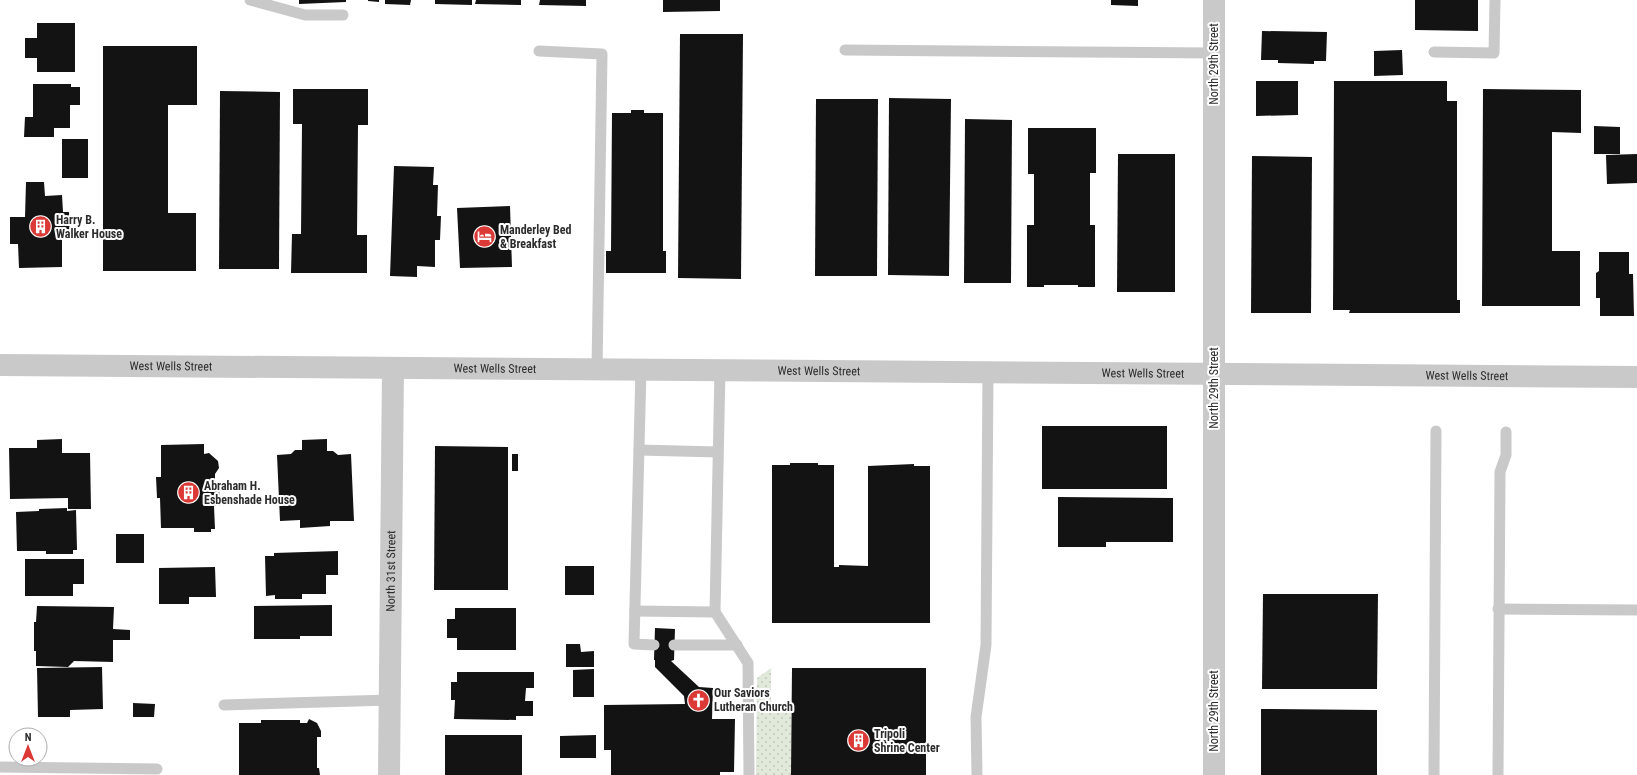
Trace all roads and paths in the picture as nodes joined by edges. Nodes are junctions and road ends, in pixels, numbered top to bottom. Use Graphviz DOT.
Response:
graph roads {
  1 [pos="250,0"];
  2 [pos="1214,0"];
  3 [pos="1495,0"];
  4 [pos="343,15"];
  5 [pos="844,50"];
  6 [pos="539,51"];
  7 [pos="1434,52"];
  8 [pos="1214,53"];
  9 [pos="0,365"];
  10 [pos="393,368"];
  11 [pos="597,370"];
  12 [pos="642,370"];
  13 [pos="720,370"];
  14 [pos="988,372"];
  15 [pos="1214,374"];
  16 [pos="1637,377"];
  17 [pos="1436,431"];
  18 [pos="1506,432"];
  19 [pos="640,450"];
  20 [pos="718,452"];
  21 [pos="1498,609"];
  22 [pos="1637,610"];
  23 [pos="635,611"];
  24 [pos="715,612"];
  25 [pos="654,645"];
  26 [pos="674,645"];
  27 [pos="737,645"];
  28 [pos="390,700"];
  29 [pos="224,705"];
  30 [pos="0,768"];
  31 [pos="157,769"];
  32 [pos="389,775"];
  33 [pos="749,775"];
  34 [pos="977,775"];
  35 [pos="1214,775"];
  36 [pos="1434,775"];
  37 [pos="1498,775"];
  1 -- 4 [label="lane"];
  2 -- 8 [label="street, North 29th Street"];
  3 -- 7 [label="lane"];
  5 -- 8 [label="lane"];
  6 -- 11 [label="lane"];
  8 -- 15 [label="street, North 29th Street"];
  9 -- 10 [label="street, West Wells Street"];
  10 -- 11 [label="street, West Wells Street"];
  10 -- 28 [label="street, North 31st Street"];
  11 -- 12 [label="street, West Wells Street"];
  12 -- 13 [label="street, West Wells Street"];
  12 -- 19 [label="lane"];
  13 -- 14 [label="street, West Wells Street"];
  13 -- 20 [label="lane"];
  14 -- 15 [label="street, West Wells Street"];
  14 -- 34 [label="lane"];
  15 -- 16 [label="street, West Wells Street"];
  15 -- 35 [label="street, North 29th Street"];
  17 -- 36 [label="lane"];
  18 -- 21 [label="lane"];
  19 -- 20 [label="lane"];
  19 -- 23 [label="lane"];
  20 -- 24 [label="lane"];
  21 -- 22 [label="lane"];
  21 -- 37 [label="lane"];
  23 -- 24 [label="lane"];
  23 -- 25 [label="lane"];
  24 -- 27 [label="lane"];
  26 -- 27 [label="lane"];
  27 -- 33 [label="lane"];
  28 -- 29 [label="lane"];
  28 -- 32 [label="street, North 31st Street"];
  30 -- 31 [label="lane"];
}
